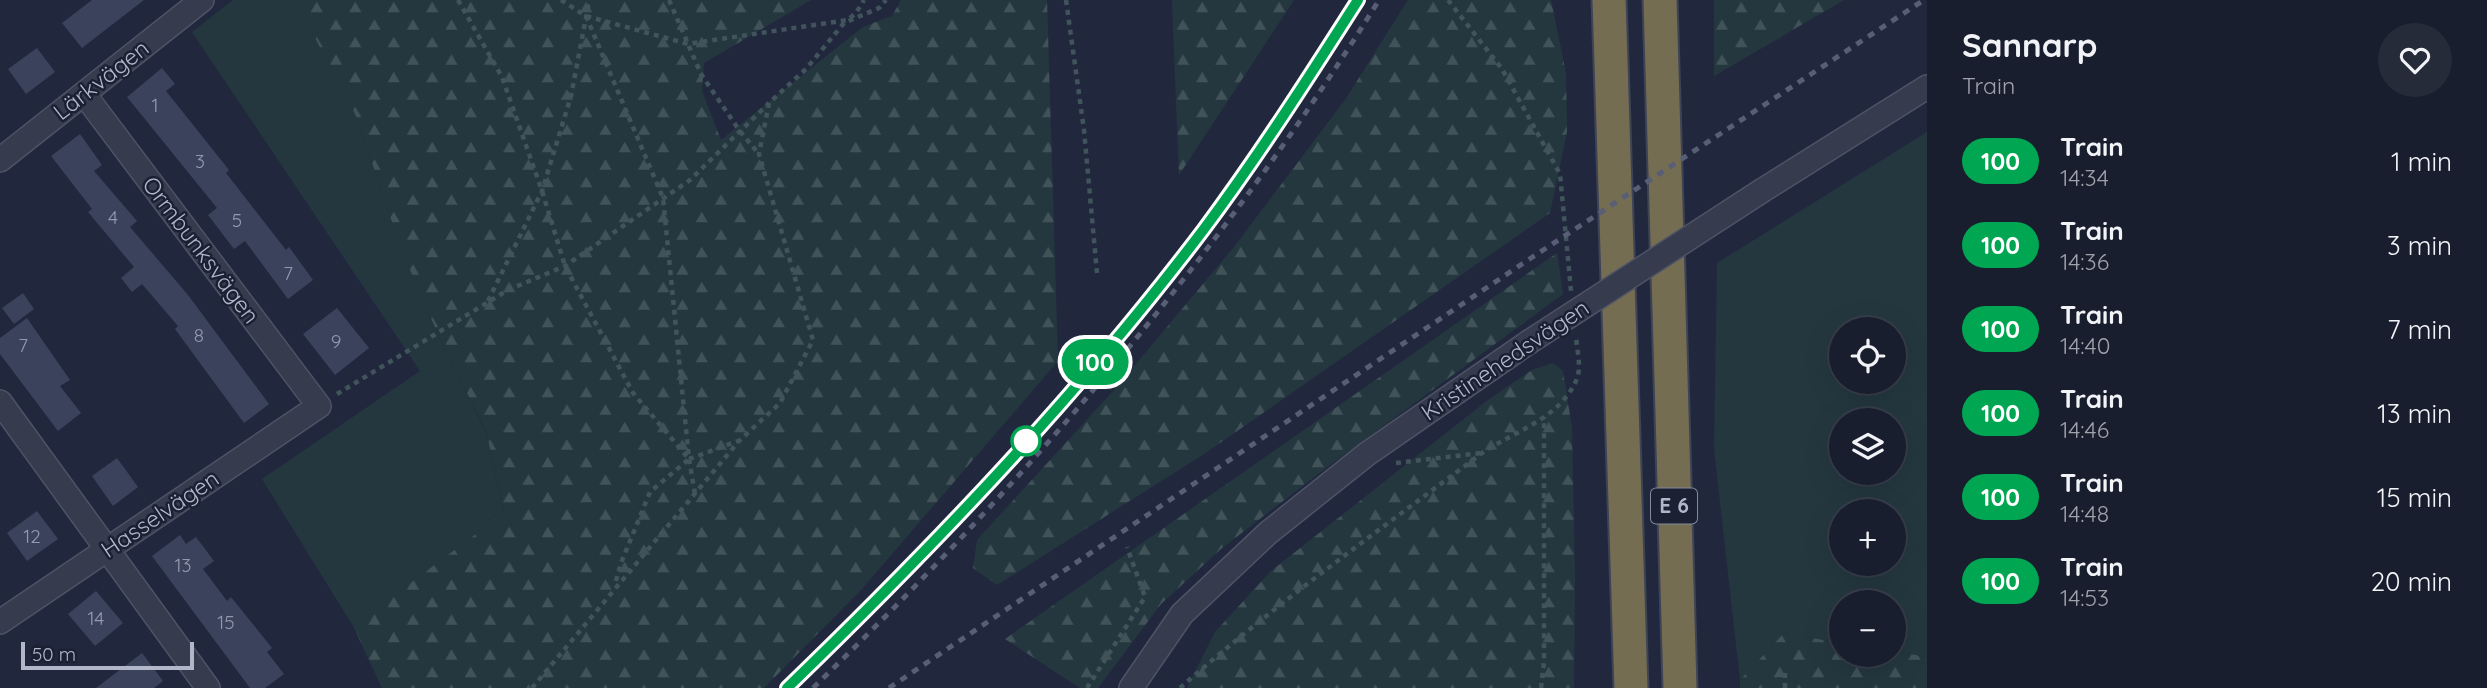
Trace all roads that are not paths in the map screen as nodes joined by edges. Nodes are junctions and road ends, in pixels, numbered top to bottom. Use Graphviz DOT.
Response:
graph roads {
  1 [pos="201,0"];
  2 [pos="1609,0"];
  3 [pos="1660,0"];
  4 [pos="1927,87"];
  5 [pos="84,94"];
  6 [pos="0,160"];
  7 [pos="0,402"];
  8 [pos="319,406"];
  9 [pos="109,549"];
  10 [pos="0,622"];
  11 [pos="208,688"];
  12 [pos="1131,688"];
  13 [pos="1631,688"];
  14 [pos="1680,688"];
  1 -- 5 [label="street, Lärkvägen"];
  2 -- 13 [label="highway, E 6"];
  3 -- 14 [label="highway, E 6"];
  4 -- 12 [label="street, Kristinehedsvägen, bridge"];
  5 -- 6 [label="street, Lärkvägen"];
  5 -- 8 [label="street, Ormbunksvägen"];
  7 -- 9 [label="street"];
  8 -- 9 [label="street, Hasselvägen"];
  9 -- 10 [label="street, Hasselvägen"];
  9 -- 11 [label="street"];
}
